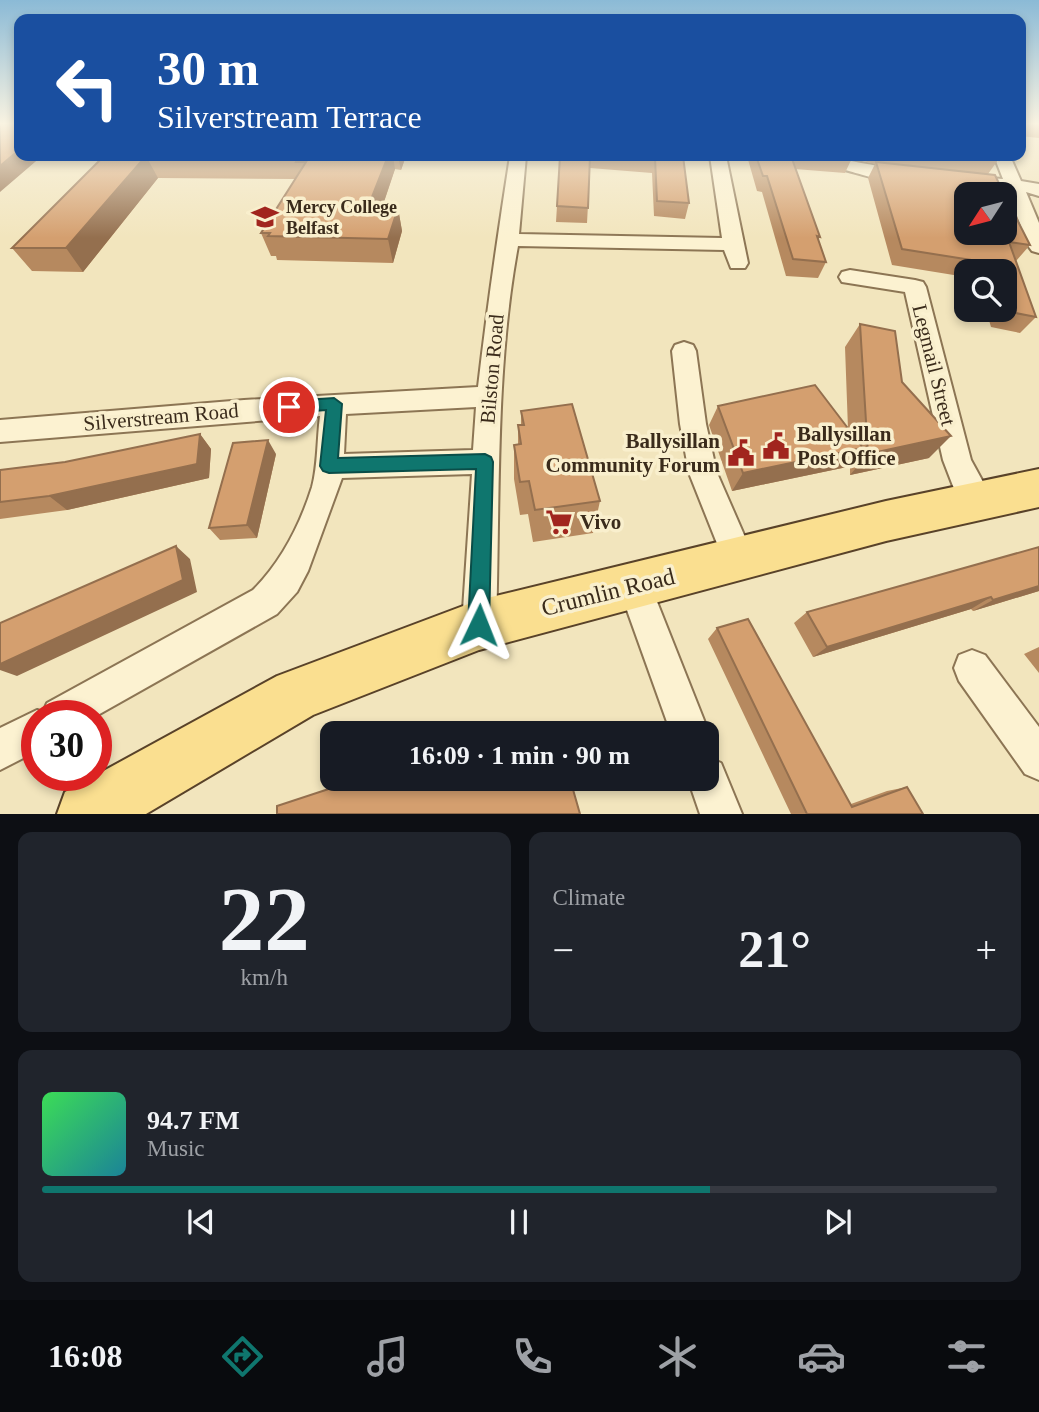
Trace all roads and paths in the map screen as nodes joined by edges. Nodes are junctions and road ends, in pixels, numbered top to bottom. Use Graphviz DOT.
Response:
graph roads {
  1 [pos="517,162"];
  2 [pos="719,162"];
  3 [pos="1005,162"];
  4 [pos="851,166"];
  5 [pos="922,177"];
  6 [pos="948,180"];
  7 [pos="975,182"];
  8 [pos="1014,182"];
  9 [pos="1017,186"];
  10 [pos="1039,191"];
  11 [pos="1017,192"];
  12 [pos="509,240"];
  13 [pos="1039,247"];
  14 [pos="850,277"];
  15 [pos="684,351"];
  16 [pos="490,396"];
  17 [pos="334,404"];
  18 [pos="0,431"];
  19 [pos="485,462"];
  20 [pos="329,466"];
  21 [pos="1039,488"];
  22 [pos="979,502"];
  23 [pos="739,560"];
  24 [pos="634,584"];
  25 [pos="479,625"];
  26 [pos="972,668"];
  27 [pos="89,700"];
  28 [pos="685,721"];
  29 [pos="21,738"];
  30 [pos="0,750"];
  31 [pos="1039,760"];
  32 [pos="712,791"];
  33 [pos="87,814"];
  34 [pos="721,814"];
  1 -- 12 [label="street, Bilston Road"];
  2 -- 12 [label="street"];
  3 -- 8 [label="street"];
  4 -- 5 [label="street"];
  6 -- 7 [label="street"];
  9 -- 10 [label="street"];
  11 -- 13 [label="street"];
  12 -- 16 [label="street, Bilston Road"];
  14 -- 22 [label="street, Legmail Street"];
  15 -- 23 [label="street"];
  16 -- 17 [label="street, Silverstream Road"];
  16 -- 19 [label="street, Bilston Road"];
  17 -- 18 [label="street, Silverstream Road"];
  17 -- 20 [label="street"];
  19 -- 20 [label="street"];
  19 -- 25 [label="street, Bilston Road"];
  20 -- 27 [label="street"];
  21 -- 22 [label="main road, Crumlin Road"];
  22 -- 23 [label="main road, Crumlin Road"];
  23 -- 24 [label="main road, Crumlin Road"];
  24 -- 25 [label="main road, Crumlin Road"];
  24 -- 28 [label="street"];
  25 -- 33 [label="main road, Crumlin Road"];
  26 -- 31 [label="street"];
  29 -- 30 [label="street"];
  32 -- 34 [label="street"];
}
